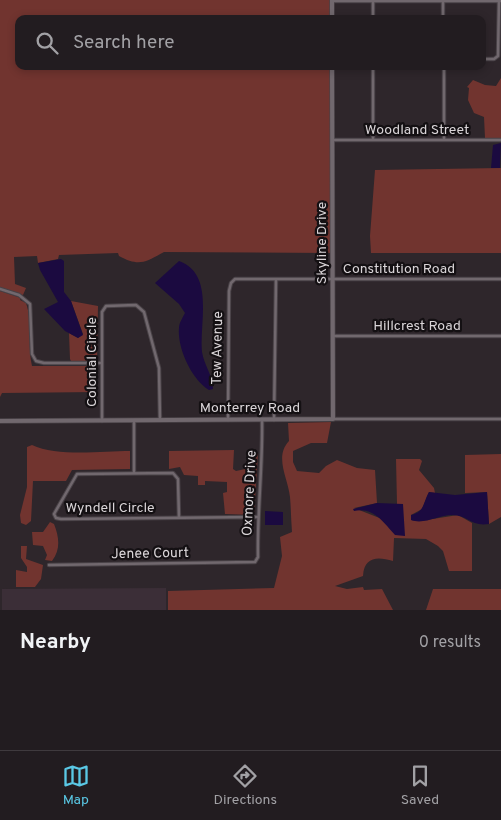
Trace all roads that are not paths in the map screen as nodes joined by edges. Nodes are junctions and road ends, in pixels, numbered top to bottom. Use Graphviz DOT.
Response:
graph roads {
  1 [pos="332,1"];
  2 [pos="373,1"];
  3 [pos="443,1"];
  4 [pos="500,1"];
  5 [pos="332,15"];
  6 [pos="373,15"];
  7 [pos="443,15"];
  8 [pos="486,59"];
  9 [pos="332,70"];
  10 [pos="373,70"];
  11 [pos="444,70"];
  12 [pos="333,140"];
  13 [pos="373,140"];
  14 [pos="444,140"];
  15 [pos="501,140"];
  16 [pos="236,279"];
  17 [pos="276,279"];
  18 [pos="333,279"];
  19 [pos="501,279"];
  20 [pos="0,289"];
  21 [pos="333,336"];
  22 [pos="501,336"];
  23 [pos="102,363"];
  24 [pos="333,419"];
  25 [pos="501,419"];
  26 [pos="134,420"];
  27 [pos="160,420"];
  28 [pos="228,420"];
  29 [pos="262,420"];
  30 [pos="274,420"];
  31 [pos="0,421"];
  32 [pos="102,421"];
  33 [pos="134,473"];
  34 [pos="258,517"];
  35 [pos="179,518"];
  36 [pos="251,563"];
  37 [pos="50,565"];
  1 -- 2 [label="street"];
  1 -- 5 [label="street"];
  2 -- 3 [label="street"];
  2 -- 6 [label="street"];
  3 -- 4 [label="street"];
  3 -- 7 [label="street"];
  4 -- 8 [label="street"];
  9 -- 12 [label="street, Skyline Drive"];
  10 -- 13 [label="street"];
  11 -- 14 [label="street"];
  12 -- 13 [label="street, Woodland Street"];
  12 -- 18 [label="street, Skyline Drive"];
  13 -- 14 [label="street, Woodland Street"];
  14 -- 15 [label="street, Woodland Street"];
  16 -- 17 [label="street, Constitution Road"];
  16 -- 28 [label="street, Tew Avenue"];
  17 -- 18 [label="street, Constitution Road"];
  17 -- 30 [label="street"];
  18 -- 19 [label="street, Constitution Road"];
  18 -- 21 [label="street, Skyline Drive"];
  20 -- 23 [label="street"];
  21 -- 22 [label="street, Hillcrest Road"];
  21 -- 24 [label="street, Skyline Drive"];
  23 -- 27 [label="street, Colonial Circle"];
  23 -- 32 [label="street, Colonial Circle"];
  24 -- 25 [label="street, Monterrey Road"];
  24 -- 30 [label="street, Monterrey Road"];
  26 -- 27 [label="street, Monterrey Road"];
  26 -- 32 [label="street, Monterrey Road"];
  26 -- 33 [label="street"];
  27 -- 28 [label="street, Monterrey Road"];
  28 -- 29 [label="street, Monterrey Road"];
  29 -- 30 [label="street, Monterrey Road"];
  29 -- 34 [label="street, Oxmore Drive"];
  31 -- 32 [label="street, Monterrey Road"];
  33 -- 35 [label="street, Wyndell Circle"];
  33 -- 35 [label="street, Wyndell Circle"];
  34 -- 35 [label="street, Wyndell Circle"];
  34 -- 36 [label="street, Oxmore Drive"];
  36 -- 37 [label="street, Jenee Court"];
}
